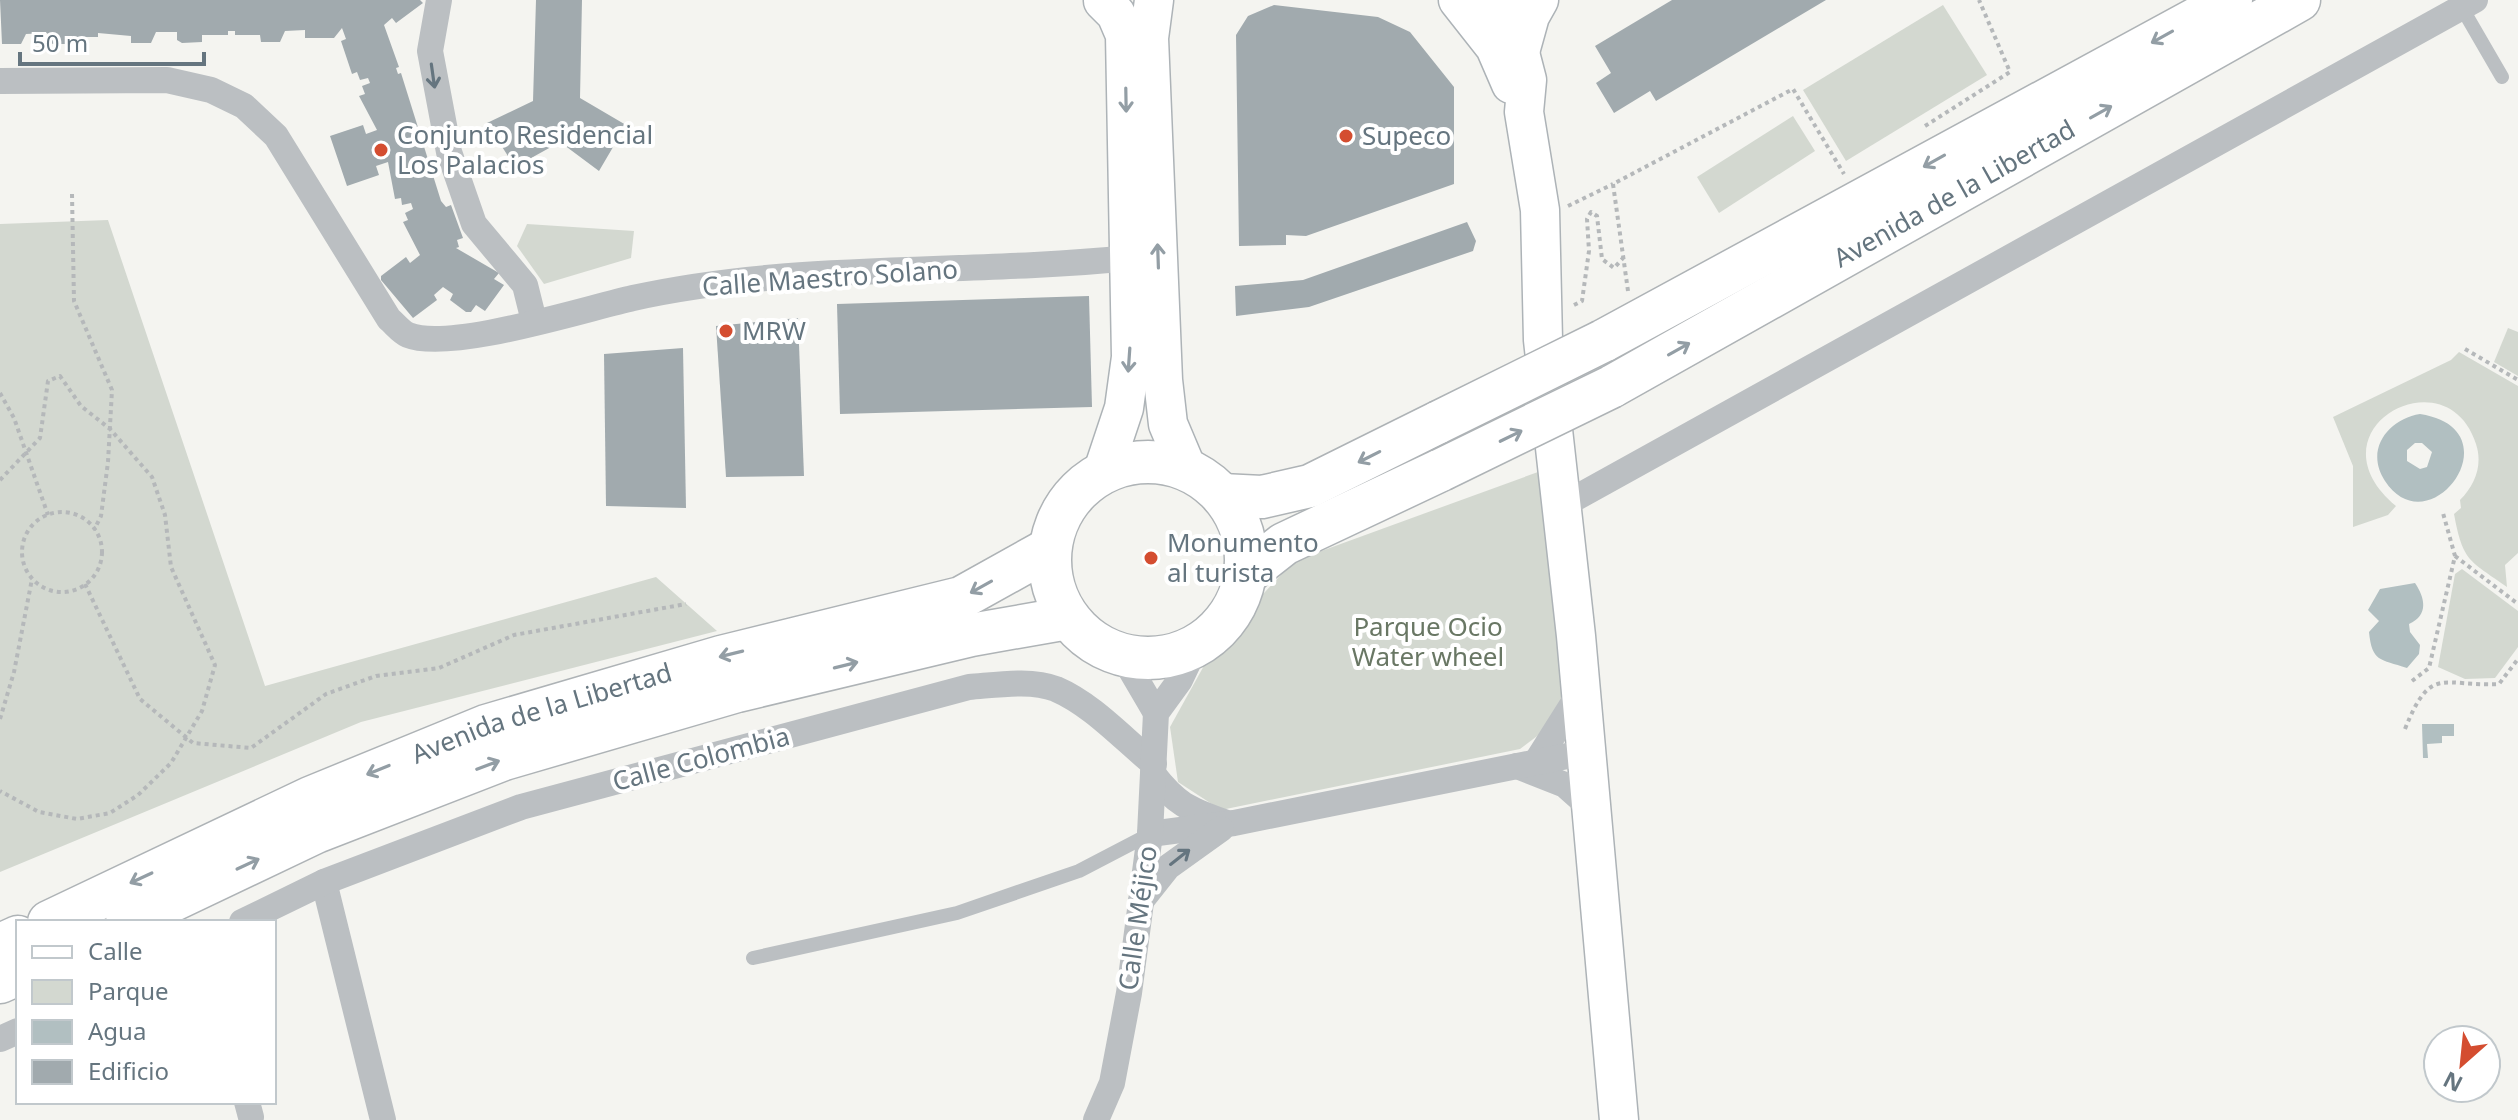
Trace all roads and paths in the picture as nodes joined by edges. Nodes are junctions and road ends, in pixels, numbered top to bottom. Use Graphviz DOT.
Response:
graph roads {
  1 [pos="439,0"];
  2 [pos="1152,0"];
  3 [pos="1458,0"];
  4 [pos="1475,0"];
  5 [pos="1485,0"];
  6 [pos="1493,0"];
  7 [pos="1539,0"];
  8 [pos="1979,0"];
  9 [pos="2231,0"];
  10 [pos="2299,0"];
  11 [pos="1102,1"];
  12 [pos="2468,4"];
  13 [pos="1510,55"];
  14 [pos="2502,77"];
  15 [pos="0,81"];
  16 [pos="1921,128"];
  17 [pos="1858,169"];
  18 [pos="1613,184"];
  19 [pos="72,194"];
  20 [pos="1541,220"];
  21 [pos="1129,258"];
  22 [pos="1623,258"];
  23 [pos="534,321"];
  24 [pos="1542,330"];
  25 [pos="1618,333"];
  26 [pos="2465,349"];
  27 [pos="2518,380"];
  28 [pos="0,393"];
  29 [pos="110,429"];
  30 [pos="25,452"];
  31 [pos="1187,469"];
  32 [pos="1103,471"];
  33 [pos="0,480"];
  34 [pos="1222,495"];
  35 [pos="1563,505"];
  36 [pos="2443,513"];
  37 [pos="48,515"];
  38 [pos="94,530"];
  39 [pos="1049,549"];
  40 [pos="2455,556"];
  41 [pos="1246,574"];
  42 [pos="32,579"];
  43 [pos="85,584"];
  44 [pos="686,604"];
  45 [pos="2518,604"];
  46 [pos="1068,618"];
  47 [pos="1197,644"];
  48 [pos="1122,655"];
  49 [pos="2518,659"];
  50 [pos="2412,681"];
  51 [pos="1581,691"];
  52 [pos="1156,713"];
  53 [pos="0,719"];
  54 [pos="2405,729"];
  55 [pos="186,738"];
  56 [pos="1587,752"];
  57 [pos="1528,763"];
  58 [pos="1153,769"];
  59 [pos="0,791"];
  60 [pos="1592,809"];
  61 [pos="1229,824"];
  62 [pos="1150,834"];
  63 [pos="324,882"];
  64 [pos="1141,901"];
  65 [pos="53,920"];
  66 [pos="131,920"];
  67 [pos="246,920"];
  68 [pos="753,958"];
  69 [pos="383,1120"];
  70 [pos="1096,1120"];
  71 [pos="1619,1120"];
  1 -- 23 [label="street, one-way"];
  2 -- 11 [label="main road"];
  31 -- 2 [label="main road, one-way"];
  3 -- 13 [label="main road"];
  4 -- 5 [label="main road"];
  6 -- 13 [label="main road"];
  7 -- 13 [label="main road"];
  8 -- 16 [label="path"];
  9 -- 25 [label="main road, Avenida de la Libertad, one-way"];
  41 -- 10 [label="main road, Avenida de la Libertad, one-way, bridge"];
  11 -- 21 [label="main road, one-way"];
  12 -- 14 [label="lane"];
  12 -- 35 [label="street"];
  13 -- 20 [label="main road"];
  15 -- 23 [label="street, Calle Maestro Solano"];
  17 -- 18 [label="path"];
  18 -- 20 [label="path"];
  18 -- 22 [label="path"];
  19 -- 29 [label="path"];
  20 -- 24 [label="main road"];
  21 -- 23 [label="street, Calle Maestro Solano"];
  21 -- 32 [label="main road, one-way"];
  22 -- 24 [label="path"];
  22 -- 25 [label="path"];
  24 -- 35 [label="main road"];
  25 -- 34 [label="main road, Avenida de la Libertad, one-way, bridge"];
  26 -- 27 [label="path"];
  28 -- 30 [label="path"];
  29 -- 30 [label="path"];
  29 -- 38 [label="path"];
  29 -- 55 [label="path"];
  30 -- 33 [label="path"];
  30 -- 37 [label="path"];
  31 -- 32 [label="main road"];
  31 -- 34 [label="main road"];
  32 -- 39 [label="main road"];
  34 -- 41 [label="main road"];
  35 -- 51 [label="main road"];
  36 -- 40 [label="path"];
  37 -- 38 [label="path"];
  37 -- 42 [label="path"];
  38 -- 43 [label="path"];
  39 -- 46 [label="main road"];
  39 -- 65 [label="main road, Avenida de la Libertad, one-way"];
  40 -- 45 [label="path"];
  40 -- 50 [label="path"];
  41 -- 47 [label="main road"];
  42 -- 43 [label="path"];
  42 -- 53 [label="path"];
  43 -- 55 [label="path"];
  44 -- 55 [label="path"];
  46 -- 48 [label="main road"];
  66 -- 46 [label="main road, Avenida de la Libertad, one-way"];
  47 -- 48 [label="main road"];
  47 -- 52 [label="street"];
  48 -- 52 [label="street"];
  49 -- 54 [label="path"];
  51 -- 56 [label="main road"];
  51 -- 57 [label="street"];
  52 -- 58 [label="street, Calle Méjico"];
  55 -- 59 [label="path"];
  56 -- 57 [label="street"];
  56 -- 60 [label="main road"];
  57 -- 60 [label="street"];
  57 -- 61 [label="street"];
  58 -- 61 [label="street, Calle Colombia"];
  58 -- 62 [label="street, Calle Méjico"];
  58 -- 63 [label="street, Calle Colombia"];
  60 -- 71 [label="main road"];
  61 -- 62 [label="street"];
  64 -- 61 [label="street, one-way"];
  62 -- 64 [label="street, Calle Méjico"];
  62 -- 68 [label="lane"];
  63 -- 67 [label="street, Calle Colombia"];
  63 -- 69 [label="street"];
  64 -- 70 [label="street, Calle Méjico"];
}
